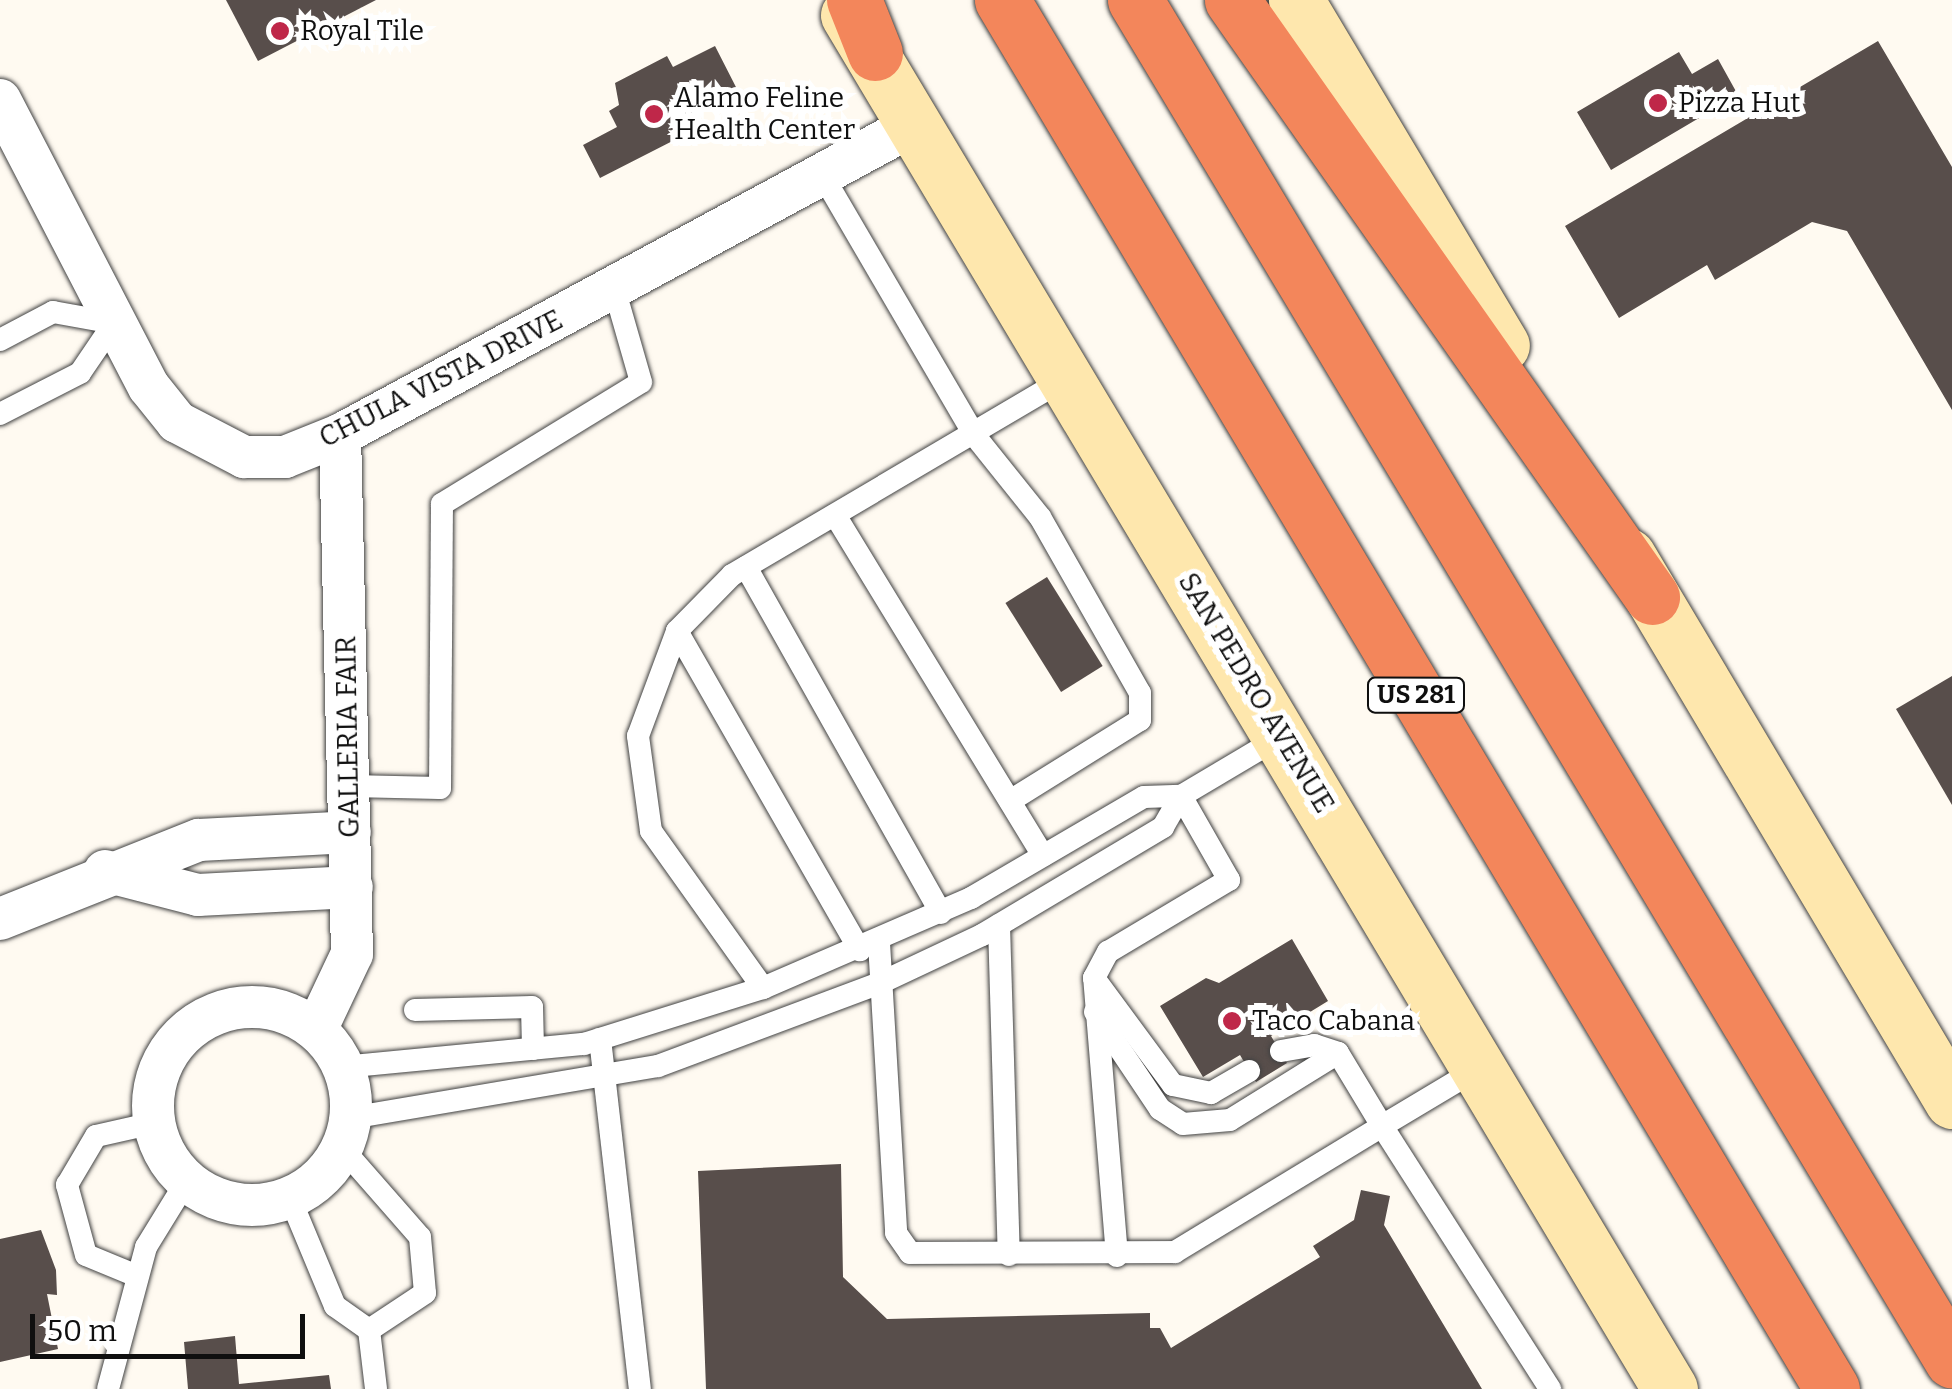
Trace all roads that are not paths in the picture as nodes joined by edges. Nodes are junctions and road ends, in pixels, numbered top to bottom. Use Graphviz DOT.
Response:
graph roads {
  1 [pos="838,0"];
  2 [pos="854,0"];
  3 [pos="1002,0"];
  4 [pos="1135,0"];
  5 [pos="1232,0"];
  6 [pos="1296,0"];
  7 [pos="874,53"];
  8 [pos="0,100"];
  9 [pos="917,123"];
  10 [pos="823,176"];
  11 [pos="614,288"];
  12 [pos="114,323"];
  13 [pos="0,340"];
  14 [pos="1069,376"];
  15 [pos="0,414"];
  16 [pos="340,435"];
  17 [pos="975,436"];
  18 [pos="836,516"];
  19 [pos="746,567"];
  20 [pos="1652,597"];
  21 [pos="677,631"];
  22 [pos="1282,736"];
  23 [pos="350,786"];
  24 [pos="1181,796"];
  25 [pos="1010,800"];
  26 [pos="350,832"];
  27 [pos="1043,856"];
  28 [pos="104,871"];
  29 [pos="352,888"];
  30 [pos="941,913"];
  31 [pos="0,919"];
  32 [pos="999,924"];
  33 [pos="870,947"];
  34 [pos="1094,978"];
  35 [pos="880,983"];
  36 [pos="763,988"];
  37 [pos="1092,1008"];
  38 [pos="415,1010"];
  39 [pos="316,1030"];
  40 [pos="600,1039"];
  41 [pos="533,1049"];
  42 [pos="1280,1051"];
  43 [pos="1338,1053"];
  44 [pos="344,1067"];
  45 [pos="1479,1068"];
  46 [pos="1249,1070"];
  47 [pos="604,1076"];
  48 [pos="1952,1101"];
  49 [pos="154,1123"];
  50 [pos="1382,1126"];
  51 [pos="346,1133"];
  52 [pos="186,1182"];
  53 [pos="290,1198"];
  54 [pos="1009,1255"];
  55 [pos="1117,1256"];
  56 [pos="136,1276"];
  57 [pos="369,1330"];
  58 [pos="1952,1360"];
  59 [pos="108,1389"];
  60 [pos="376,1389"];
  61 [pos="640,1389"];
  62 [pos="1550,1389"];
  63 [pos="1670,1389"];
  64 [pos="1832,1389"];
  1 -- 7 [label="main road, SAN PEDRO AVENUE"];
  2 -- 7 [label="highway"];
  3 -- 64 [label="highway, US 281"];
  4 -- 58 [label="highway"];
  5 -- 20 [label="highway"];
  6 -- 20 [label="main road"];
  7 -- 9 [label="main road, SAN PEDRO AVENUE"];
  8 -- 12 [label="street, CHULA VISTA DRIVE"];
  9 -- 10 [label="street, CHULA VISTA DRIVE"];
  9 -- 14 [label="main road, SAN PEDRO AVENUE"];
  10 -- 11 [label="street, CHULA VISTA DRIVE"];
  10 -- 17 [label="lane"];
  11 -- 16 [label="street, CHULA VISTA DRIVE"];
  11 -- 23 [label="lane"];
  12 -- 13 [label="lane"];
  12 -- 15 [label="lane"];
  12 -- 16 [label="street, CHULA VISTA DRIVE"];
  14 -- 17 [label="lane"];
  14 -- 22 [label="main road, SAN PEDRO AVENUE"];
  16 -- 23 [label="street, GALLERIA FAIR"];
  17 -- 18 [label="lane"];
  17 -- 25 [label="lane"];
  18 -- 19 [label="lane"];
  18 -- 25 [label="lane"];
  19 -- 21 [label="lane"];
  19 -- 30 [label="lane"];
  20 -- 48 [label="main road"];
  21 -- 33 [label="lane"];
  21 -- 36 [label="lane"];
  22 -- 24 [label="lane"];
  22 -- 45 [label="main road, SAN PEDRO AVENUE"];
  23 -- 26 [label="street, GALLERIA FAIR"];
  24 -- 27 [label="lane"];
  24 -- 32 [label="lane"];
  24 -- 34 [label="lane"];
  25 -- 27 [label="lane"];
  26 -- 28 [label="street"];
  26 -- 29 [label="street, GALLERIA FAIR"];
  27 -- 30 [label="lane"];
  28 -- 29 [label="street"];
  28 -- 31 [label="street"];
  29 -- 39 [label="street, GALLERIA FAIR"];
  30 -- 33 [label="lane"];
  32 -- 35 [label="lane"];
  32 -- 54 [label="lane"];
  33 -- 35 [label="lane"];
  33 -- 36 [label="lane"];
  34 -- 37 [label="lane"];
  34 -- 46 [label="lane"];
  35 -- 47 [label="lane"];
  35 -- 54 [label="lane"];
  36 -- 40 [label="lane"];
  37 -- 43 [label="lane"];
  37 -- 55 [label="lane"];
  38 -- 41 [label="lane"];
  39 -- 44 [label="street"];
  39 -- 49 [label="street"];
  40 -- 41 [label="lane"];
  40 -- 47 [label="lane"];
  41 -- 44 [label="lane"];
  42 -- 43 [label="lane"];
  43 -- 50 [label="lane"];
  44 -- 51 [label="street"];
  45 -- 50 [label="lane"];
  45 -- 63 [label="main road, SAN PEDRO AVENUE"];
  47 -- 51 [label="lane"];
  47 -- 61 [label="lane"];
  49 -- 52 [label="street"];
  49 -- 56 [label="lane"];
  50 -- 55 [label="lane"];
  50 -- 62 [label="lane"];
  51 -- 53 [label="street"];
  51 -- 57 [label="lane"];
  52 -- 53 [label="street"];
  52 -- 56 [label="lane"];
  53 -- 57 [label="lane"];
  54 -- 55 [label="lane"];
  56 -- 59 [label="lane"];
  57 -- 60 [label="lane"];
}
